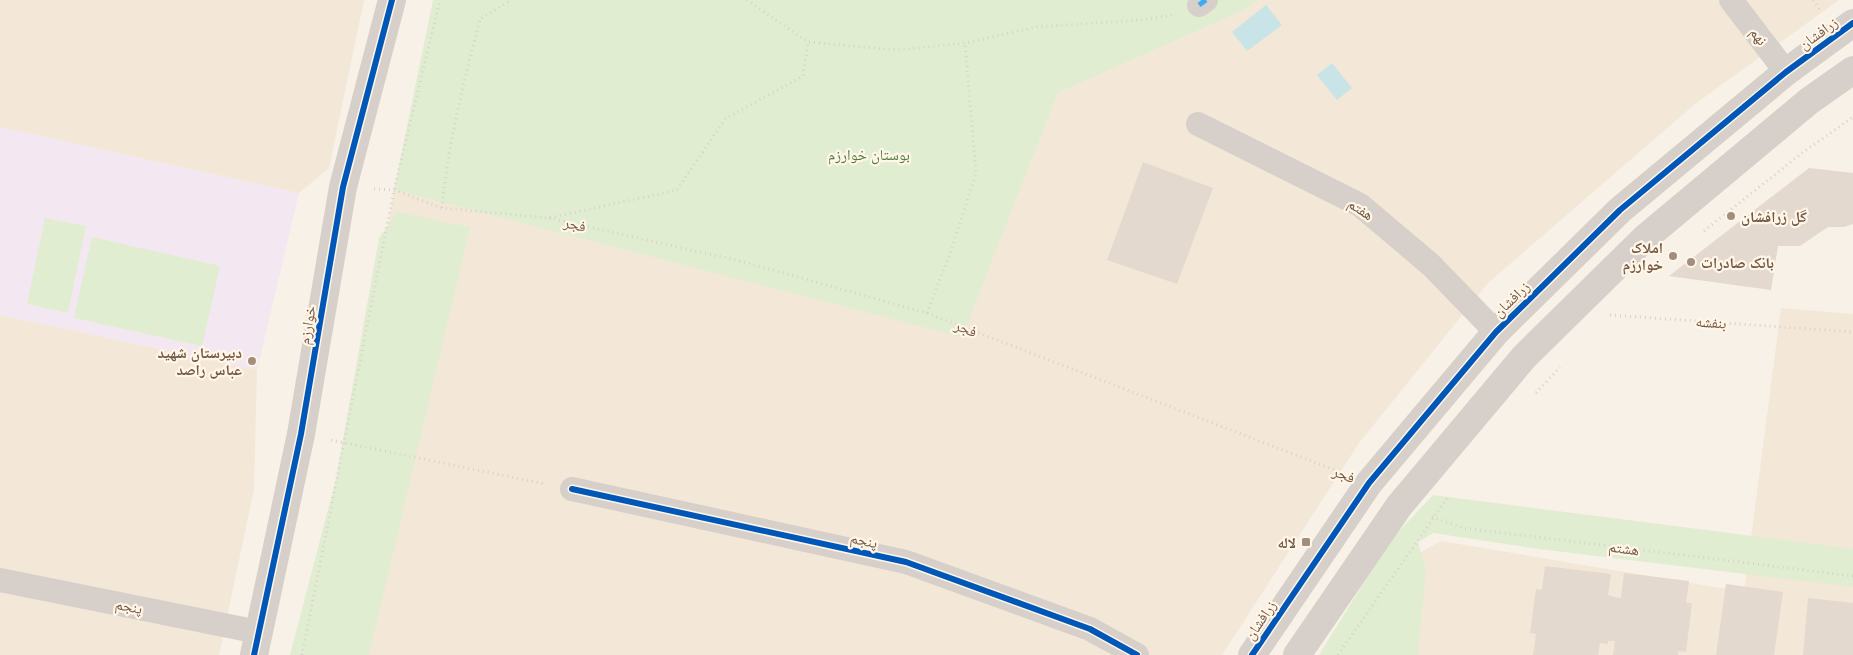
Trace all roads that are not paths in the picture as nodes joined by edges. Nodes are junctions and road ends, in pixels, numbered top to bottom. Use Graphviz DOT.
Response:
graph roads {
  1 [pos="392,0"];
  2 [pos="1731,0"];
  3 [pos="1853,23"];
  4 [pos="1853,70"];
  5 [pos="1786,72"];
  6 [pos="1198,124"];
  7 [pos="1496,332"];
  8 [pos="572,489"];
  9 [pos="0,580"];
  10 [pos="256,643"];
  11 [pos="1137,655"];
  12 [pos="1252,655"];
  13 [pos="1297,655"];
  1 -- 10 [label="street, خوارزم"];
  2 -- 5 [label="street, نهم"];
  3 -- 5 [label="street, زرافشان"];
  4 -- 13 [label="street"];
  5 -- 7 [label="street, زرافشان"];
  6 -- 7 [label="street, هفتم"];
  7 -- 12 [label="street, زرافشان"];
  8 -- 11 [label="street, پنجم"];
  9 -- 10 [label="street, پنجم"];
}
